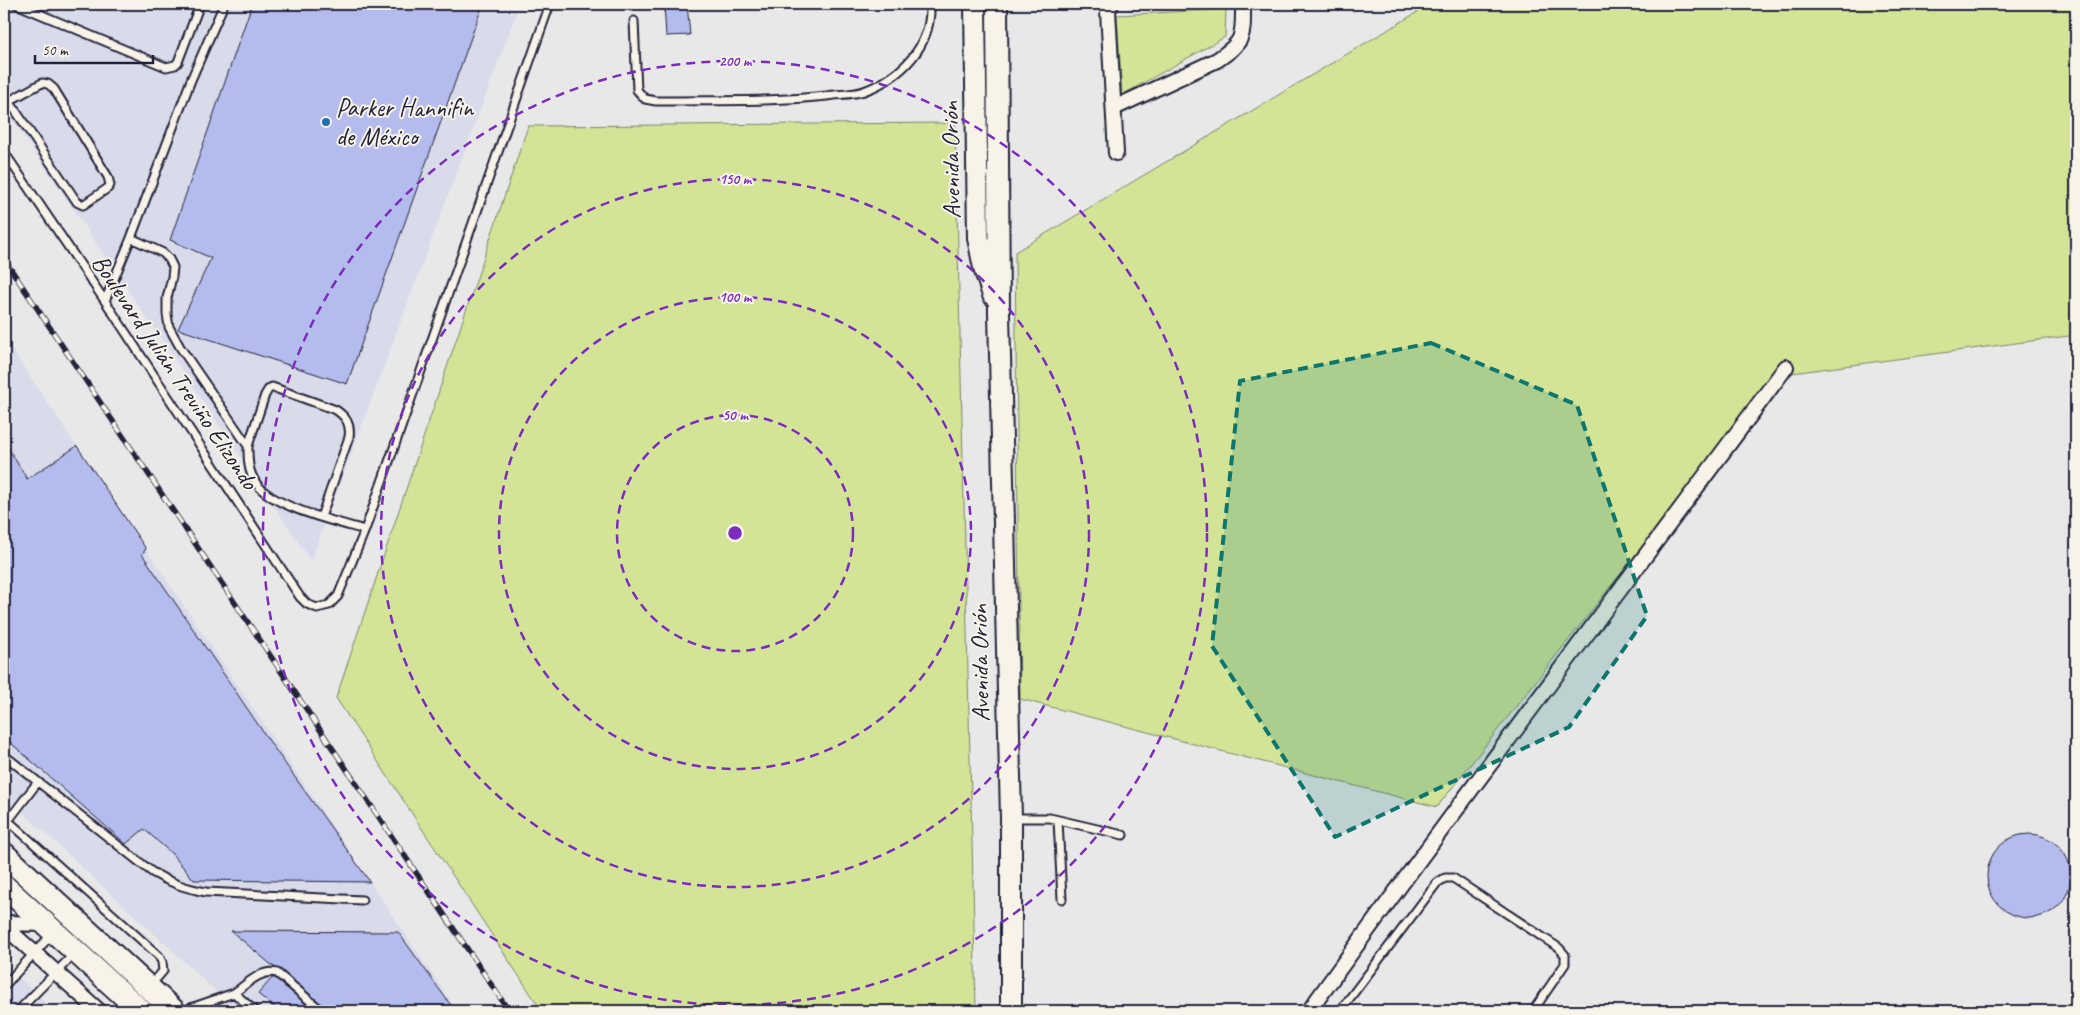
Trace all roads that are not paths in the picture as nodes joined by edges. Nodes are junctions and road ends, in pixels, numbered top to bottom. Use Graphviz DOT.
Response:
graph roads {
  1 [pos="16,4"];
  2 [pos="200,4"];
  3 [pos="224,4"];
  4 [pos="550,4"];
  5 [pos="930,4"];
  6 [pos="975,4"];
  7 [pos="997,4"];
  8 [pos="1111,4"];
  9 [pos="1243,4"];
  10 [pos="634,21"];
  11 [pos="4,93"];
  12 [pos="9,101"];
  13 [pos="1114,108"];
  14 [pos="4,152"];
  15 [pos="1116,153"];
  16 [pos="131,238"];
  17 [pos="105,301"];
  18 [pos="999,313"];
  19 [pos="1786,367"];
  20 [pos="248,446"];
  21 [pos="321,517"];
  22 [pos="365,530"];
  23 [pos="4,755"];
  24 [pos="37,782"];
  25 [pos="1011,818"];
  26 [pos="1058,820"];
  27 [pos="5,821"];
  28 [pos="1123,835"];
  29 [pos="4,854"];
  30 [pos="4,886"];
  31 [pos="1062,899"];
  32 [pos="362,900"];
  33 [pos="4,924"];
  34 [pos="50,928"];
  35 [pos="76,952"];
  36 [pos="36,953"];
  37 [pos="57,972"];
  38 [pos="4,986"];
  39 [pos="234,993"];
  40 [pos="141,999"];
  41 [pos="23,1010"];
  42 [pos="99,1011"];
  43 [pos="174,1011"];
  44 [pos="182,1011"];
  45 [pos="255,1011"];
  46 [pos="322,1011"];
  47 [pos="1011,1011"];
  48 [pos="1309,1011"];
  49 [pos="1340,1011"];
  50 [pos="1533,1011"];
  1 -- 2 [label="lane"];
  3 -- 16 [label="lane"];
  4 -- 22 [label="lane"];
  5 -- 10 [label="lane"];
  6 -- 18 [label="street, Avenida Orión"];
  7 -- 18 [label="street, Avenida Orión"];
  8 -- 13 [label="street"];
  9 -- 13 [label="street"];
  11 -- 12 [label="lane"];
  12 -- 12 [label="lane"];
  13 -- 15 [label="street"];
  14 -- 17 [label="lane, Boulevard Julián Treviño Elizondo"];
  16 -- 17 [label="lane"];
  16 -- 20 [label="lane"];
  17 -- 22 [label="lane, Boulevard Julián Treviño Elizondo"];
  18 -- 25 [label="street, Avenida Orión"];
  19 -- 48 [label="street"];
  20 -- 21 [label="lane"];
  20 -- 21 [label="lane"];
  21 -- 22 [label="lane"];
  23 -- 24 [label="lane"];
  24 -- 27 [label="lane"];
  24 -- 32 [label="lane"];
  25 -- 26 [label="lane"];
  25 -- 47 [label="street, Avenida Orión"];
  26 -- 28 [label="lane"];
  26 -- 31 [label="lane"];
  27 -- 40 [label="lane"];
  29 -- 40 [label="main road"];
  30 -- 34 [label="main road"];
  33 -- 34 [label="street"];
  33 -- 36 [label="street"];
  34 -- 35 [label="main road"];
  34 -- 36 [label="lane"];
  35 -- 37 [label="lane"];
  35 -- 40 [label="main road"];
  36 -- 37 [label="street"];
  36 -- 38 [label="lane"];
  37 -- 41 [label="lane"];
  37 -- 42 [label="street"];
  39 -- 44 [label="lane"];
  39 -- 45 [label="lane"];
  39 -- 46 [label="lane"];
  40 -- 43 [label="main road"];
  49 -- 50 [label="lane"];
}
